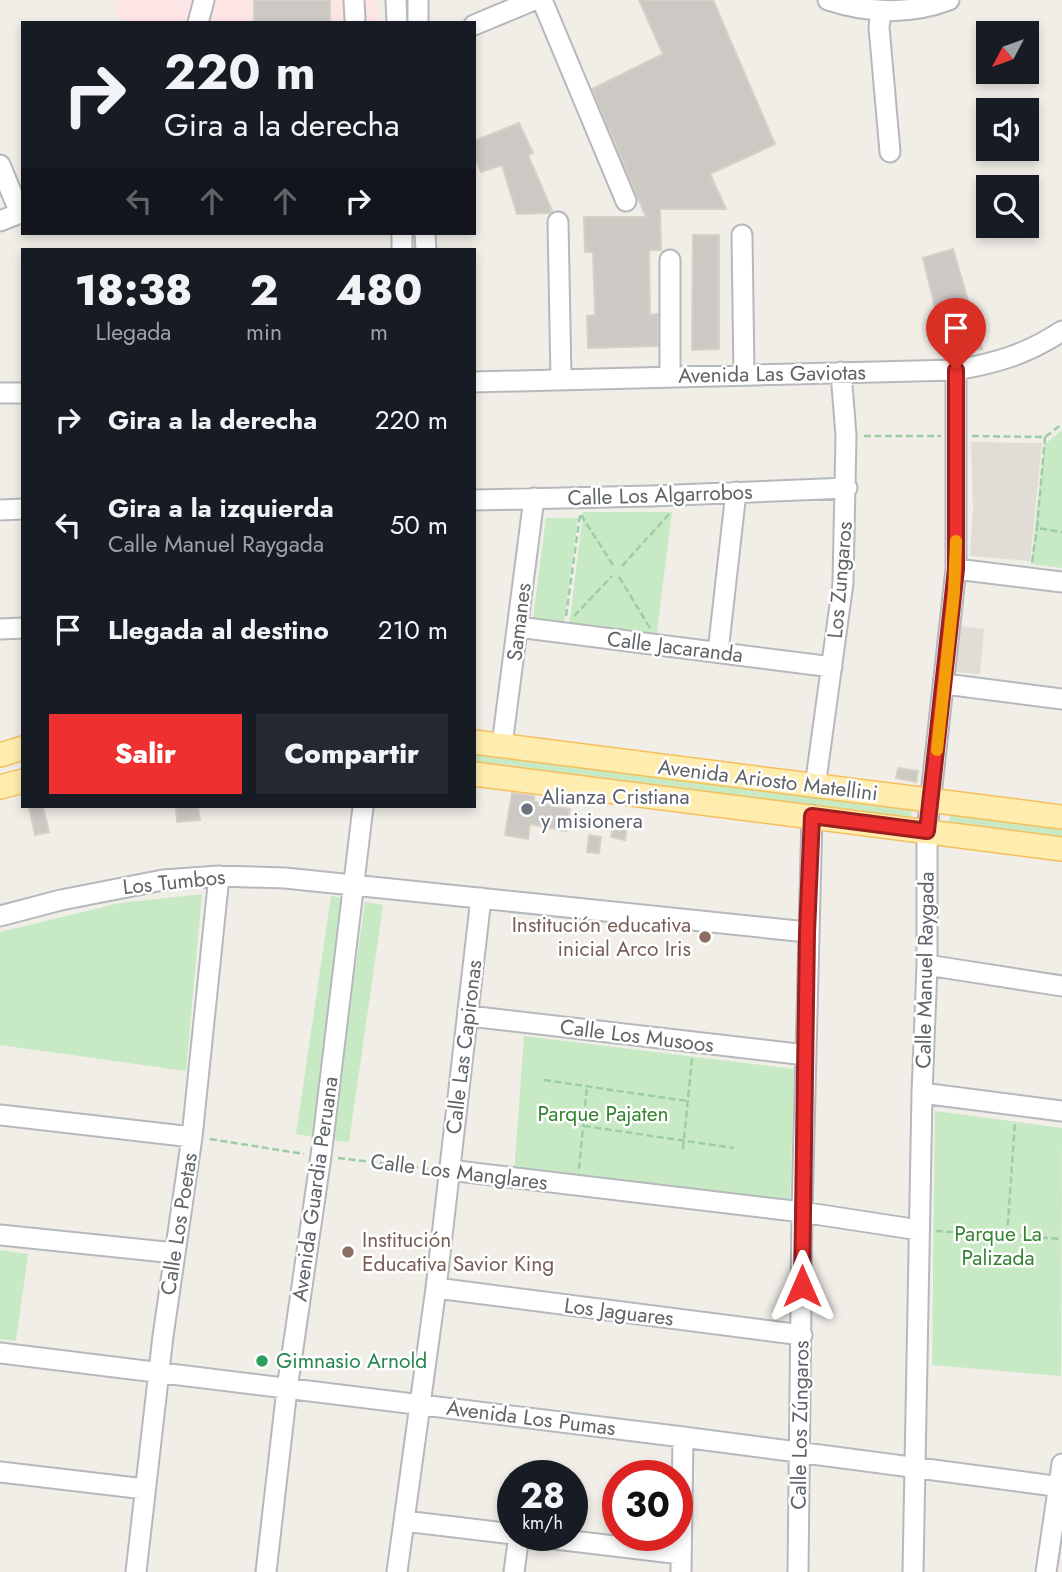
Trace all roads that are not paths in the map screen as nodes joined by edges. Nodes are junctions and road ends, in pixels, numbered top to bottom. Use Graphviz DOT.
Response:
graph roads {
  1 [pos="204,0"];
  2 [pos="396,0"];
  3 [pos="418,0"];
  4 [pos="534,0"];
  5 [pos="542,0"];
  6 [pos="828,0"];
  7 [pos="949,0"];
  8 [pos="881,12"];
  9 [pos="199,21"];
  10 [pos="397,21"];
  11 [pos="418,21"];
  12 [pos="476,24"];
  13 [pos="890,152"];
  14 [pos="0,165"];
  15 [pos="626,201"];
  16 [pos="21,211"];
  17 [pos="21,213"];
  18 [pos="0,221"];
  19 [pos="558,222"];
  20 [pos="742,235"];
  21 [pos="670,260"];
  22 [pos="1062,331"];
  23 [pos="956,370"];
  24 [pos="841,372"];
  25 [pos="744,374"];
  26 [pos="670,376"];
  27 [pos="561,378"];
  28 [pos="476,382"];
  29 [pos="0,393"];
  30 [pos="21,393"];
  31 [pos="847,488"];
  32 [pos="736,492"];
  33 [pos="534,498"];
  34 [pos="476,500"];
  35 [pos="21,509"];
  36 [pos="0,510"];
  37 [pos="956,569"];
  38 [pos="1062,582"];
  39 [pos="518,627"];
  40 [pos="21,628"];
  41 [pos="0,629"];
  42 [pos="718,652"];
  43 [pos="832,667"];
  44 [pos="945,684"];
  45 [pos="1062,699"];
  46 [pos="476,742"];
  47 [pos="502,745"];
  48 [pos="21,749"];
  49 [pos="0,755"];
  50 [pos="476,774"];
  51 [pos="21,781"];
  52 [pos="0,787"];
  53 [pos="815,787"];
  54 [pos="931,799"];
  55 [pos="363,808"];
  56 [pos="812,816"];
  57 [pos="1062,817"];
  58 [pos="927,831"];
  59 [pos="1062,849"];
  60 [pos="219,876"];
  61 [pos="352,886"];
  62 [pos="481,898"];
  63 [pos="0,916"];
  64 [pos="807,932"];
  65 [pos="927,965"];
  66 [pos="1062,986"];
  67 [pos="469,1016"];
  68 [pos="806,1055"];
  69 [pos="922,1093"];
  70 [pos="1062,1111"];
  71 [pos="0,1115"];
  72 [pos="192,1137"];
  73 [pos="449,1170"];
  74 [pos="802,1212"];
  75 [pos="919,1230"];
  76 [pos="0,1235"];
  77 [pos="175,1253"];
  78 [pos="436,1288"];
  79 [pos="802,1335"];
  80 [pos="0,1353"];
  81 [pos="158,1373"];
  82 [pos="287,1389"];
  83 [pos="419,1404"];
  84 [pos="683,1437"];
  85 [pos="798,1451"];
  86 [pos="1062,1464"];
  87 [pos="915,1466"];
  88 [pos="0,1472"];
  89 [pos="1061,1487"];
  90 [pos="145,1489"];
  91 [pos="404,1521"];
  92 [pos="497,1532"];
  93 [pos="588,1547"];
  94 [pos="517,1551"];
  95 [pos="681,1563"];
  96 [pos="136,1572"];
  97 [pos="266,1572"];
  98 [pos="397,1572"];
  99 [pos="514,1572"];
  100 [pos="798,1572"];
  101 [pos="913,1572"];
  102 [pos="1046,1572"];
  1 -- 9 [label="street"];
  2 -- 10 [label="street"];
  3 -- 11 [label="street"];
  4 -- 12 [label="street"];
  5 -- 15 [label="street"];
  6 -- 8 [label="street"];
  7 -- 8 [label="street"];
  8 -- 13 [label="street"];
  14 -- 16 [label="street"];
  17 -- 18 [label="street"];
  19 -- 27 [label="street"];
  20 -- 25 [label="street"];
  21 -- 26 [label="street"];
  22 -- 23 [label="street, Avenida Las Gaviotas"];
  23 -- 24 [label="street, Avenida Las Gaviotas"];
  23 -- 37 [label="street, Calle Manuel Raygada"];
  24 -- 25 [label="street, Avenida Las Gaviotas"];
  24 -- 31 [label="street, Los Zungaros"];
  25 -- 26 [label="street, Avenida Las Gaviotas"];
  26 -- 27 [label="street, Avenida Las Gaviotas"];
  27 -- 28 [label="street, Avenida Las Gaviotas"];
  29 -- 30 [label="street"];
  31 -- 32 [label="street, Calle Los Algarrobos"];
  31 -- 43 [label="street, Los Zungaros"];
  32 -- 33 [label="street, Calle Los Algarrobos"];
  32 -- 42 [label="street"];
  33 -- 34 [label="street, Calle Los Algarrobos"];
  33 -- 39 [label="street, Samanes"];
  35 -- 36 [label="street"];
  37 -- 38 [label="street"];
  37 -- 44 [label="street, Calle Manuel Raygada"];
  39 -- 42 [label="street, Calle Jacaranda"];
  39 -- 47 [label="street, Samanes"];
  40 -- 41 [label="street"];
  42 -- 43 [label="street, Calle Jacaranda"];
  43 -- 53 [label="street, Los Zungaros"];
  44 -- 45 [label="street"];
  44 -- 54 [label="street, Calle Manuel Raygada"];
  46 -- 47 [label="main road, Avenida Ariosto Matellini"];
  47 -- 53 [label="main road, Avenida Ariosto Matellini"];
  48 -- 49 [label="main road"];
  50 -- 56 [label="main road, Avenida Ariosto Matellini"];
  51 -- 52 [label="main road"];
  53 -- 54 [label="main road, Avenida Ariosto Matellini"];
  54 -- 57 [label="main road, Avenida Ariosto Matellini"];
  54 -- 58 [label="street, Calle Manuel Raygada"];
  55 -- 61 [label="street, Avenida Guardia Peruana"];
  56 -- 58 [label="main road, Avenida Ariosto Matellini"];
  56 -- 64 [label="street, Calle Los Zúngaros"];
  58 -- 59 [label="main road, Avenida Ariosto Matellini"];
  58 -- 65 [label="street, Calle Manuel Raygada"];
  60 -- 61 [label="street, Los Tumbos"];
  60 -- 63 [label="street, Los Tumbos"];
  60 -- 72 [label="street, Calle Los Poetas"];
  61 -- 62 [label="street, Los Tumbos"];
  61 -- 82 [label="street, Avenida Guardia Peruana"];
  62 -- 64 [label="street, Los Tumbos"];
  62 -- 67 [label="street, Calle Las Capironas"];
  64 -- 68 [label="street, Calle Los Zúngaros"];
  65 -- 66 [label="street"];
  65 -- 69 [label="street, Calle Manuel Raygada"];
  67 -- 68 [label="street, Calle Los Musoos"];
  67 -- 73 [label="street, Calle Las Capironas"];
  68 -- 74 [label="street, Calle Los Zúngaros"];
  69 -- 70 [label="street"];
  69 -- 75 [label="street, Calle Manuel Raygada"];
  71 -- 72 [label="street"];
  72 -- 77 [label="street, Calle Los Poetas"];
  73 -- 74 [label="street, Calle Los Manglares"];
  73 -- 78 [label="street, Calle Las Capironas"];
  74 -- 75 [label="street, Calle Los Manglares"];
  74 -- 79 [label="street, Calle Los Zúngaros"];
  75 -- 87 [label="street, Calle Manuel Raygada"];
  76 -- 77 [label="street"];
  77 -- 81 [label="street, Calle Los Poetas"];
  78 -- 79 [label="street, Los Jaguares"];
  78 -- 83 [label="street, Calle Las Capironas"];
  79 -- 85 [label="street, Calle Los Zúngaros"];
  80 -- 81 [label="street, Avenida Los Pumas"];
  81 -- 82 [label="street, Avenida Los Pumas"];
  81 -- 90 [label="street, Calle Los Poetas"];
  82 -- 83 [label="street, Avenida Los Pumas"];
  82 -- 97 [label="street, Avenida Guardia Peruana"];
  83 -- 84 [label="street, Avenida Los Pumas"];
  83 -- 91 [label="street, Calle Las Capironas"];
  84 -- 85 [label="street, Avenida Los Pumas"];
  84 -- 95 [label="street"];
  85 -- 87 [label="street, Avenida Los Pumas"];
  85 -- 100 [label="street, Calle Los Zúngaros"];
  86 -- 89 [label="street"];
  87 -- 89 [label="street, Avenida Los Pumas"];
  87 -- 101 [label="street, Calle Manuel Raygada"];
  88 -- 90 [label="street"];
  89 -- 102 [label="street"];
  90 -- 96 [label="street, Calle Los Poetas"];
  91 -- 92 [label="street"];
  91 -- 98 [label="street, Calle Las Capironas"];
  93 -- 95 [label="street"];
  94 -- 99 [label="street"];
}
